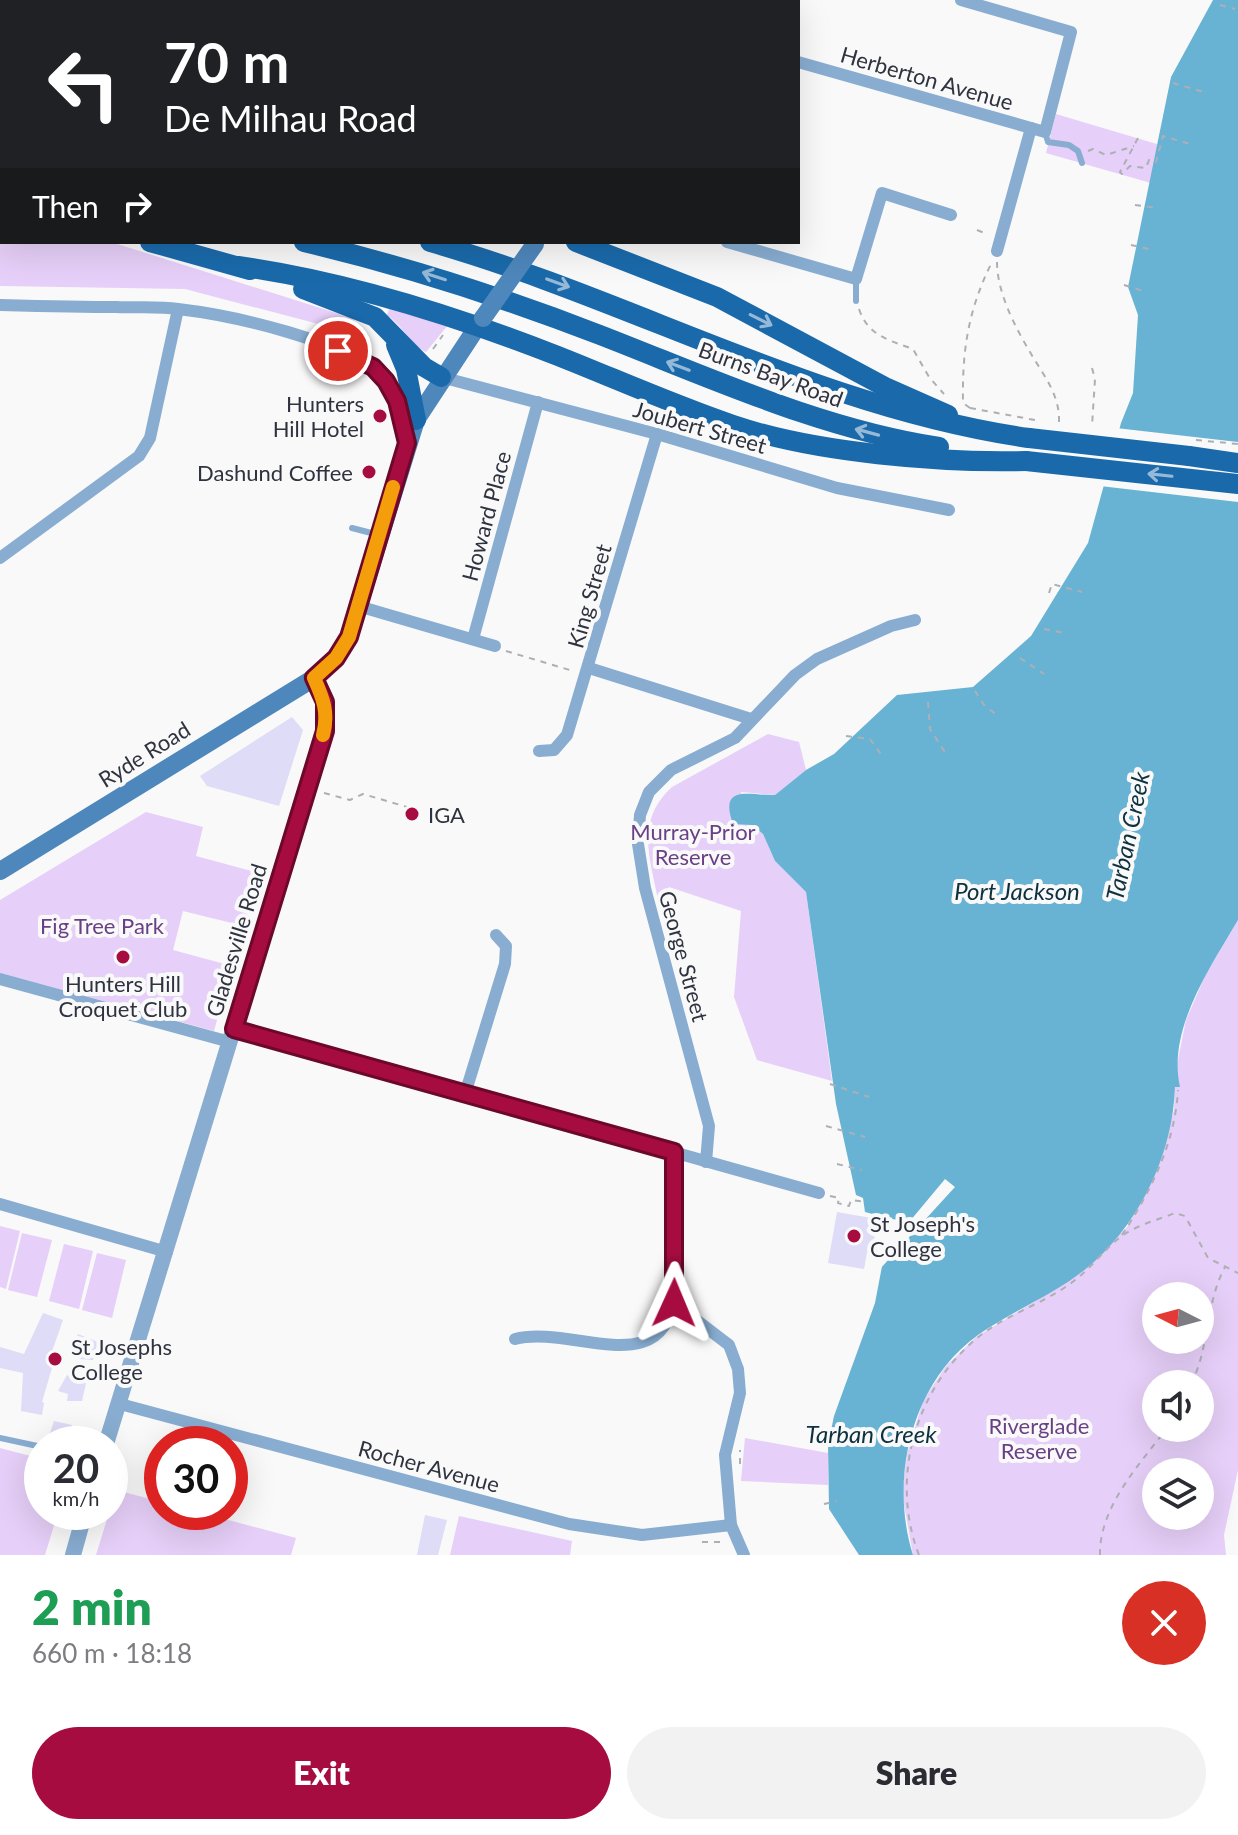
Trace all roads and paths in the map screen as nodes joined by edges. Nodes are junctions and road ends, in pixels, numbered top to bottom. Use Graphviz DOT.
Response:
graph roads {
  1 [pos="961,0"];
  2 [pos="1220,5"];
  3 [pos="1235,9"];
  4 [pos="800,63"];
  5 [pos="1173,83"];
  6 [pos="1207,93"];
  7 [pos="1031,128"];
  8 [pos="1045,132"];
  9 [pos="1138,138"];
  10 [pos="1189,144"];
  11 [pos="1136,146"];
  12 [pos="1080,154"];
  13 [pos="1082,163"];
  14 [pos="1135,205"];
  15 [pos="1157,208"];
  16 [pos="951,215"];
  17 [pos="977,230"];
  18 [pos="157,244"];
  19 [pos="312,244"];
  20 [pos="437,244"];
  21 [pos="534,244"];
  22 [pos="581,244"];
  23 [pos="734,244"];
  24 [pos="1131,245"];
  25 [pos="996,246"];
  26 [pos="1153,250"];
  27 [pos="238,266"];
  28 [pos="997,268"];
  29 [pos="856,279"];
  30 [pos="1124,285"];
  31 [pos="1143,291"];
  32 [pos="856,301"];
  33 [pos="0,305"];
  34 [pos="178,309"];
  35 [pos="480,322"];
  36 [pos="387,327"];
  37 [pos="445,332"];
  38 [pos="432,350"];
  39 [pos="1092,368"];
  40 [pos="441,377"];
  41 [pos="951,398"];
  42 [pos="957,401"];
  43 [pos="538,402"];
  44 [pos="963,403"];
  45 [pos="970,408"];
  46 [pos="416,420"];
  47 [pos="1059,425"];
  48 [pos="1092,431"];
  49 [pos="657,434"];
  50 [pos="1029,438"];
  51 [pos="404,452"];
  52 [pos="1189,456"];
  53 [pos="1238,456"];
  54 [pos="1026,461"];
  55 [pos="1238,463"];
  56 [pos="1238,484"];
  57 [pos="949,510"];
  58 [pos="352,528"];
  59 [pos="379,535"];
  60 [pos="0,558"];
  61 [pos="1082,592"];
  62 [pos="1049,593"];
  63 [pos="358,606"];
  64 [pos="915,620"];
  65 [pos="1044,629"];
  66 [pos="1064,633"];
  67 [pos="473,639"];
  68 [pos="495,646"];
  69 [pos="1020,658"];
  70 [pos="589,668"];
  71 [pos="572,671"];
  72 [pos="1044,674"];
  73 [pos="314,678"];
  74 [pos="975,691"];
  75 [pos="928,702"];
  76 [pos="997,715"];
  77 [pos="751,719"];
  78 [pos="846,736"];
  79 [pos="539,751"];
  80 [pos="883,757"];
  81 [pos="948,757"];
  82 [pos="324,793"];
  83 [pos="407,807"];
  84 [pos="0,871"];
  85 [pos="496,935"];
  86 [pos="0,979"];
  87 [pos="232,1036"];
  88 [pos="830,1084"];
  89 [pos="1178,1090"];
  90 [pos="465,1094"];
  91 [pos="869,1097"];
  92 [pos="826,1126"];
  93 [pos="865,1137"];
  94 [pos="674,1152"];
  95 [pos="706,1162"];
  96 [pos="837,1164"];
  97 [pos="862,1170"];
  98 [pos="819,1193"];
  99 [pos="866,1202"];
  100 [pos="0,1204"];
  101 [pos="1121,1236"];
  102 [pos="167,1252"];
  103 [pos="1226,1266"];
  104 [pos="1238,1273"];
  105 [pos="677,1304"];
  106 [pos="515,1339"];
  107 [pos="1198,1370"];
  108 [pos="120,1404"];
  109 [pos="112,1426"];
  110 [pos="0,1438"];
  111 [pos="1157,1442"];
  112 [pos="24,1443"];
  113 [pos="837,1501"];
  114 [pos="824,1504"];
  115 [pos="731,1525"];
  116 [pos="80,1530"];
  117 [pos="73,1555"];
  118 [pos="744,1555"];
  119 [pos="919,1555"];
  120 [pos="1100,1555"];
  1 -- 8 [label="street"];
  2 -- 3 [label="path"];
  4 -- 7 [label="street, Herberton Avenue"];
  5 -- 6 [label="path"];
  7 -- 8 [label="street, Herberton Avenue"];
  7 -- 25 [label="street"];
  8 -- 12 [label="lane"];
  9 -- 11 [label="path"];
  10 -- 11 [label="path"];
  11 -- 12 [label="path"];
  12 -- 13 [label="lane"];
  14 -- 15 [label="path"];
  16 -- 29 [label="street"];
  17 -- 25 [label="path"];
  18 -- 27 [label="main road"];
  54 -- 19 [label="main road, Burns Bay Road, one-way"];
  20 -- 50 [label="main road, Burns Bay Road, one-way"];
  21 -- 35 [label="main road, bridge"];
  22 -- 50 [label="main road, one-way"];
  23 -- 29 [label="street"];
  24 -- 26 [label="path"];
  25 -- 44 [label="path"];
  27 -- 35 [label="main road"];
  27 -- 36 [label="main road"];
  28 -- 47 [label="path"];
  29 -- 32 [label="lane"];
  30 -- 31 [label="path"];
  32 -- 41 [label="path"];
  33 -- 34 [label="street"];
  34 -- 51 [label="street"];
  34 -- 60 [label="street"];
  35 -- 40 [label="main road"];
  35 -- 54 [label="main road"];
  36 -- 40 [label="main road"];
  36 -- 46 [label="main road"];
  37 -- 38 [label="path"];
  39 -- 48 [label="path"];
  40 -- 43 [label="street, Joubert Street"];
  40 -- 46 [label="main road"];
  42 -- 44 [label="path"];
  43 -- 49 [label="street, Joubert Street"];
  43 -- 67 [label="street, Howard Place"];
  44 -- 45 [label="path"];
  46 -- 51 [label="main road"];
  49 -- 57 [label="street, Joubert Street"];
  49 -- 70 [label="street, King Street"];
  50 -- 52 [label="main road, Burns Bay Road, bridge"];
  51 -- 59 [label="main road"];
  52 -- 53 [label="main road"];
  52 -- 55 [label="main road, Burns Bay Road"];
  56 -- 54 [label="main road, Burns Bay Road, one-way, bridge"];
  58 -- 59 [label="lane"];
  59 -- 63 [label="main road"];
  61 -- 62 [label="path"];
  63 -- 67 [label="street"];
  63 -- 73 [label="main road"];
  64 -- 77 [label="street, George Street"];
  65 -- 66 [label="path"];
  67 -- 68 [label="street"];
  68 -- 71 [label="path"];
  69 -- 72 [label="path"];
  70 -- 77 [label="street"];
  70 -- 79 [label="street, King Street"];
  73 -- 84 [label="main road, Ryde Road"];
  73 -- 87 [label="street, Gladesville Road"];
  74 -- 76 [label="path"];
  75 -- 81 [label="path"];
  77 -- 95 [label="street, George Street"];
  78 -- 80 [label="path"];
  82 -- 83 [label="path"];
  85 -- 90 [label="street"];
  86 -- 87 [label="street"];
  87 -- 90 [label="street"];
  87 -- 102 [label="street, Gladesville Road"];
  88 -- 91 [label="path"];
  89 -- 101 [label="path"];
  90 -- 94 [label="street"];
  92 -- 93 [label="path"];
  94 -- 95 [label="street"];
  94 -- 105 [label="street"];
  95 -- 98 [label="street"];
  96 -- 97 [label="path"];
  98 -- 99 [label="path"];
  100 -- 102 [label="street"];
  101 -- 103 [label="path"];
  101 -- 119 [label="path"];
  102 -- 108 [label="street, Gladesville Road"];
  103 -- 104 [label="path"];
  103 -- 107 [label="path"];
  105 -- 106 [label="street"];
  105 -- 115 [label="street"];
  108 -- 109 [label="street, Gladesville Road"];
  108 -- 115 [label="street, Rocher Avenue"];
  110 -- 112 [label="lane"];
  111 -- 120 [label="path"];
  113 -- 114 [label="path"];
  115 -- 118 [label="street"];
  116 -- 117 [label="street"];
}
